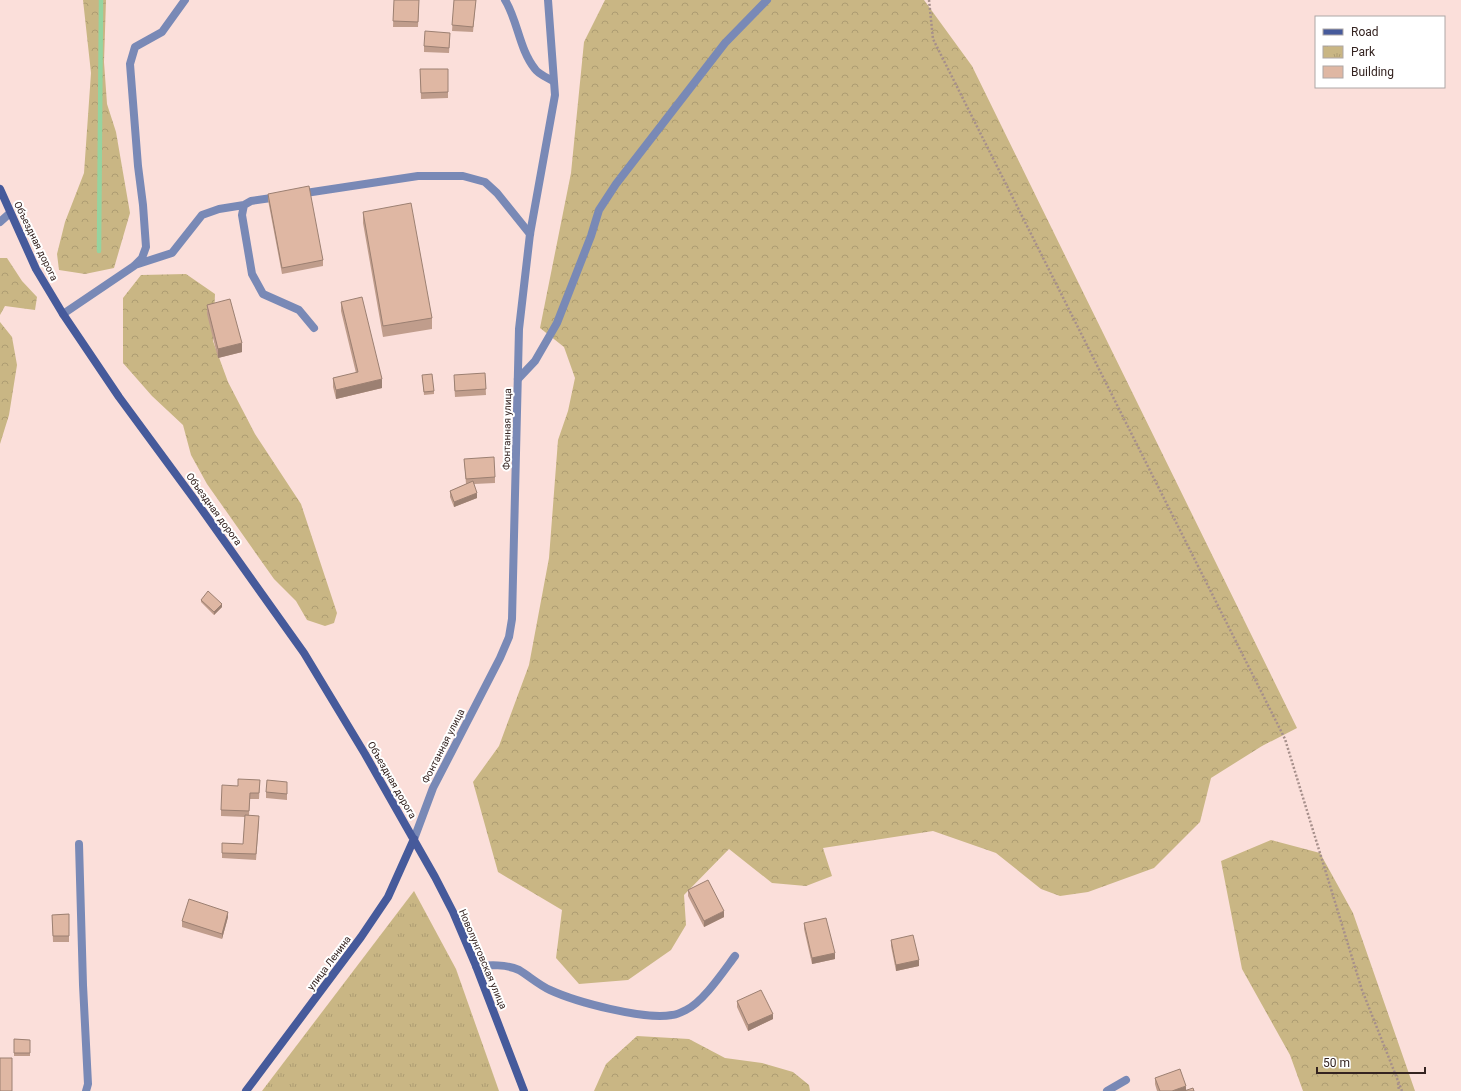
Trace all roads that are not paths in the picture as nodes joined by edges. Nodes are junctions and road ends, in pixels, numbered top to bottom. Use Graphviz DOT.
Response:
graph roads {
  1 [pos="185,0"];
  2 [pos="505,0"];
  3 [pos="548,0"];
  4 [pos="767,0"];
  5 [pos="553,81"];
  6 [pos="0,189"];
  7 [pos="244,205"];
  8 [pos="10,213"];
  9 [pos="0,222"];
  10 [pos="530,234"];
  11 [pos="134,266"];
  12 [pos="63,314"];
  13 [pos="314,328"];
  14 [pos="518,379"];
  15 [pos="414,839"];
  16 [pos="80,844"];
  17 [pos="735,956"];
  18 [pos="476,966"];
  19 [pos="1126,1080"];
  20 [pos="86,1091"];
  21 [pos="246,1091"];
  22 [pos="524,1091"];
  23 [pos="1107,1091"];
  1 -- 11 [label="street"];
  2 -- 5 [label="street"];
  3 -- 5 [label="street, Фонтанная улица"];
  4 -- 14 [label="street"];
  5 -- 10 [label="street, Фонтанная улица"];
  6 -- 8 [label="street, Объездная дорога"];
  7 -- 10 [label="street"];
  7 -- 11 [label="street"];
  7 -- 13 [label="street"];
  8 -- 9 [label="street"];
  8 -- 12 [label="street, Объездная дорога"];
  10 -- 14 [label="street, Фонтанная улица"];
  11 -- 12 [label="street"];
  12 -- 15 [label="street, Объездная дорога"];
  14 -- 15 [label="street, Фонтанная улица"];
  15 -- 18 [label="street, Новолунговская улица"];
  15 -- 21 [label="street, улица Ленина"];
  16 -- 20 [label="street"];
  17 -- 18 [label="street"];
  18 -- 22 [label="street, Новолунговская улица"];
  19 -- 23 [label="street"];
}
